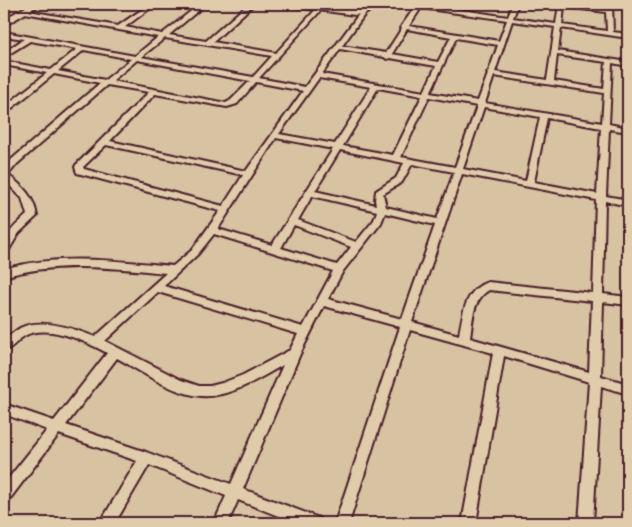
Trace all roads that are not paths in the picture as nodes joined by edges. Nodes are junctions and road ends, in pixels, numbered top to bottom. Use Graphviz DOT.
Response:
graph roads {
  1 [pos="37,4"];
  2 [pos="153,4"];
  3 [pos="204,4"];
  4 [pos="251,4"];
  5 [pos="296,4"];
  6 [pos="372,4"];
  7 [pos="408,4"];
  8 [pos="468,4"];
  9 [pos="514,4"];
  10 [pos="561,4"];
  11 [pos="609,4"];
  12 [pos="419,5"];
  13 [pos="320,8"];
  14 [pos="364,11"];
  15 [pos="609,11"];
  16 [pos="22,12"];
  17 [pos="464,12"];
  18 [pos="510,19"];
  19 [pos="4,23"];
  20 [pos="557,26"];
  21 [pos="120,28"];
  22 [pos="404,28"];
  23 [pos="4,34"];
  24 [pos="610,34"];
  25 [pos="164,36"];
  26 [pos="454,36"];
  27 [pos="628,36"];
  28 [pos="30,38"];
  29 [pos="208,43"];
  30 [pos="500,43"];
  31 [pos="338,47"];
  32 [pos="83,48"];
  33 [pos="554,52"];
  34 [pos="4,55"];
  35 [pos="278,55"];
  36 [pos="387,57"];
  37 [pos="137,58"];
  38 [pos="609,61"];
  39 [pos="4,63"];
  40 [pos="628,64"];
  41 [pos="441,65"];
  42 [pos="52,72"];
  43 [pos="490,73"];
  44 [pos="316,75"];
  45 [pos="256,80"];
  46 [pos="550,82"];
  47 [pos="105,83"];
  48 [pos="376,86"];
  49 [pos="306,89"];
  50 [pos="154,92"];
  51 [pos="608,92"];
  52 [pos="425,94"];
  53 [pos="480,104"];
  54 [pos="4,110"];
  55 [pos="544,116"];
  56 [pos="606,126"];
  57 [pos="628,130"];
  58 [pos="274,134"];
  59 [pos="105,142"];
  60 [pos="336,146"];
  61 [pos="396,158"];
  62 [pos="4,160"];
  63 [pos="410,160"];
  64 [pos="14,162"];
  65 [pos="457,169"];
  66 [pos="248,174"];
  67 [pos="4,175"];
  68 [pos="530,183"];
  69 [pos="309,192"];
  70 [pos="601,197"];
  71 [pos="628,203"];
  72 [pos="223,209"];
  73 [pos="382,209"];
  74 [pos="292,221"];
  75 [pos="440,223"];
  76 [pos="212,230"];
  77 [pos="357,246"];
  78 [pos="275,248"];
  79 [pos="4,251"];
  80 [pos="339,269"];
  81 [pos="176,270"];
  82 [pos="4,273"];
  83 [pos="156,288"];
  84 [pos="598,297"];
  85 [pos="628,301"];
  86 [pos="323,302"];
  87 [pos="406,324"];
  88 [pos="306,332"];
  89 [pos="464,340"];
  90 [pos="98,341"];
  91 [pos="4,346"];
  92 [pos="499,350"];
  93 [pos="115,352"];
  94 [pos="294,353"];
  95 [pos="596,380"];
  96 [pos="628,389"];
  97 [pos="4,409"];
  98 [pos="55,426"];
  99 [pos="146,458"];
  100 [pos="236,492"];
  101 [pos="4,495"];
  102 [pos="107,523"];
  103 [pos="221,523"];
  104 [pos="314,523"];
  105 [pos="342,523"];
  106 [pos="469,523"];
  107 [pos="586,523"];
  1 -- 16 [label="street"];
  2 -- 21 [label="street"];
  3 -- 25 [label="street"];
  4 -- 29 [label="street"];
  5 -- 13 [label="street"];
  6 -- 14 [label="street"];
  7 -- 12 [label="street"];
  8 -- 17 [label="street"];
  9 -- 18 [label="street"];
  10 -- 15 [label="street"];
  10 -- 20 [label="street"];
  11 -- 15 [label="street"];
  12 -- 17 [label="street"];
  12 -- 22 [label="street"];
  13 -- 14 [label="street"];
  13 -- 35 [label="street"];
  14 -- 31 [label="street"];
  15 -- 24 [label="street"];
  16 -- 19 [label="street"];
  16 -- 21 [label="street"];
  17 -- 18 [label="street"];
  18 -- 20 [label="street"];
  18 -- 30 [label="street"];
  20 -- 24 [label="street"];
  20 -- 33 [label="street"];
  21 -- 25 [label="street"];
  22 -- 26 [label="street"];
  22 -- 36 [label="street"];
  23 -- 28 [label="street"];
  24 -- 27 [label="street"];
  25 -- 29 [label="street"];
  25 -- 37 [label="street"];
  26 -- 30 [label="street"];
  26 -- 41 [label="street"];
  28 -- 32 [label="street"];
  28 -- 34 [label="street"];
  29 -- 35 [label="street"];
  30 -- 43 [label="street"];
  31 -- 36 [label="street"];
  31 -- 44 [label="street"];
  32 -- 37 [label="street"];
  32 -- 42 [label="street"];
  33 -- 38 [label="street"];
  33 -- 46 [label="street"];
  35 -- 45 [label="street"];
  36 -- 41 [label="street"];
  37 -- 45 [label="street"];
  37 -- 47 [label="street"];
  38 -- 40 [label="street"];
  38 -- 51 [label="street"];
  39 -- 42 [label="street"];
  41 -- 52 [label="street"];
  42 -- 47 [label="street"];
  42 -- 54 [label="street"];
  43 -- 46 [label="street"];
  43 -- 53 [label="street"];
  44 -- 48 [label="street"];
  44 -- 49 [label="street"];
  45 -- 49 [label="street"];
  45 -- 50 [label="street"];
  46 -- 51 [label="street"];
  47 -- 50 [label="street"];
  47 -- 64 [label="street"];
  48 -- 52 [label="street"];
  48 -- 60 [label="street"];
  49 -- 58 [label="street"];
  50 -- 59 [label="street"];
  51 -- 56 [label="street"];
  52 -- 53 [label="street"];
  52 -- 61 [label="street"];
  53 -- 55 [label="street"];
  53 -- 65 [label="street"];
  55 -- 56 [label="street"];
  55 -- 68 [label="street"];
  56 -- 57 [label="street"];
  56 -- 70 [label="street"];
  58 -- 60 [label="street"];
  58 -- 66 [label="street"];
  59 -- 66 [label="street"];
  59 -- 72 [label="street"];
  60 -- 61 [label="street"];
  60 -- 69 [label="street"];
  61 -- 63 [label="street"];
  62 -- 64 [label="street"];
  63 -- 65 [label="street"];
  63 -- 73 [label="street"];
  64 -- 67 [label="street"];
  65 -- 68 [label="street"];
  65 -- 75 [label="street"];
  66 -- 72 [label="street"];
  67 -- 79 [label="street"];
  68 -- 70 [label="street"];
  69 -- 73 [label="street"];
  69 -- 74 [label="street"];
  70 -- 71 [label="street"];
  70 -- 84 [label="street"];
  72 -- 76 [label="street"];
  73 -- 75 [label="street"];
  73 -- 77 [label="street"];
  74 -- 77 [label="street"];
  74 -- 78 [label="street"];
  75 -- 87 [label="street"];
  76 -- 78 [label="street"];
  76 -- 81 [label="street"];
  77 -- 80 [label="street"];
  78 -- 80 [label="street"];
  80 -- 86 [label="street"];
  81 -- 82 [label="street"];
  81 -- 83 [label="street"];
  83 -- 88 [label="street"];
  83 -- 90 [label="street"];
  84 -- 85 [label="street"];
  84 -- 89 [label="street"];
  84 -- 95 [label="street"];
  86 -- 87 [label="street"];
  86 -- 88 [label="street"];
  87 -- 89 [label="street"];
  87 -- 105 [label="street"];
  88 -- 94 [label="street"];
  89 -- 92 [label="street"];
  90 -- 91 [label="street"];
  90 -- 93 [label="street"];
  92 -- 95 [label="street"];
  92 -- 106 [label="street"];
  93 -- 94 [label="street"];
  93 -- 98 [label="street"];
  94 -- 100 [label="street"];
  95 -- 96 [label="street"];
  95 -- 107 [label="street"];
  97 -- 98 [label="street"];
  98 -- 99 [label="street"];
  98 -- 101 [label="street"];
  99 -- 100 [label="street"];
  99 -- 102 [label="street"];
  100 -- 103 [label="street"];
  100 -- 104 [label="street"];
}
